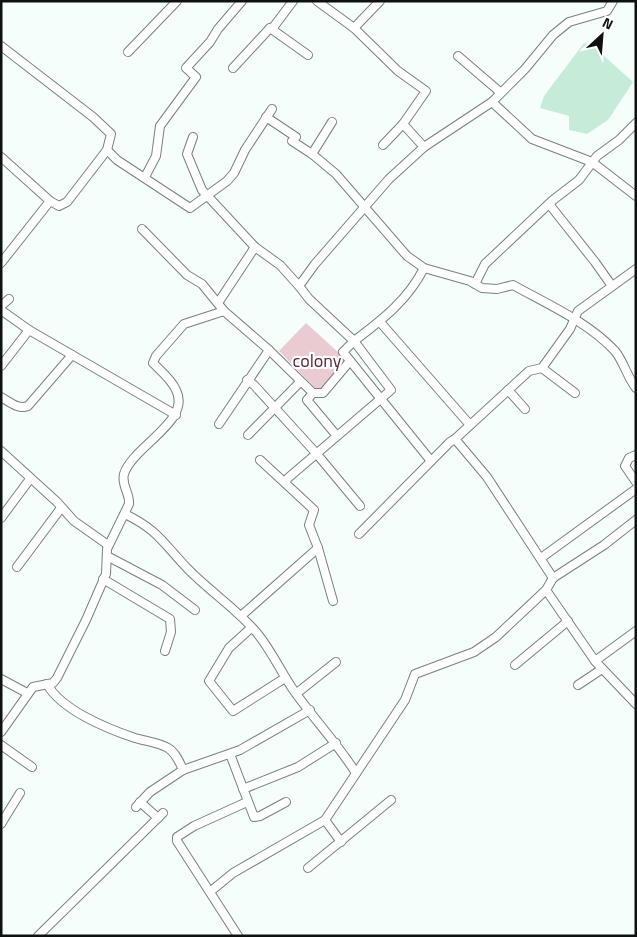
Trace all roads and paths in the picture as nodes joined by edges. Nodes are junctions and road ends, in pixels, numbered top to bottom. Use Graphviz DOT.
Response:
graph roads {
  1 [pos="177,1"];
  2 [pos="242,1"];
  3 [pos="293,1"];
  4 [pos="317,1"];
  5 [pos="380,1"];
  6 [pos="613,1"];
  7 [pos="354,28"];
  8 [pos="272,29"];
  9 [pos="1,46"];
  10 [pos="128,52"];
  11 [pos="308,55"];
  12 [pos="458,56"];
  13 [pos="233,68"];
  14 [pos="500,92"];
  15 [pos="492,102"];
  16 [pos="272,108"];
  17 [pos="266,117"];
  18 [pos="332,122"];
  19 [pos="636,123"];
  20 [pos="403,124"];
  21 [pos="193,137"];
  22 [pos="383,144"];
  23 [pos="424,147"];
  24 [pos="107,150"];
  25 [pos="312,154"];
  26 [pos="1,157"];
  27 [pos="592,162"];
  28 [pos="145,177"];
  29 [pos="207,196"];
  30 [pos="636,196"];
  31 [pos="50,201"];
  32 [pos="549,204"];
  33 [pos="365,206"];
  34 [pos="142,229"];
  35 [pos="255,247"];
  36 [pos="1,263"];
  37 [pos="424,268"];
  38 [pos="636,269"];
  39 [pos="475,284"];
  40 [pos="299,286"];
  41 [pos="612,286"];
  42 [pos="9,299"];
  43 [pos="218,302"];
  44 [pos="1,306"];
  45 [pos="1,310"];
  46 [pos="224,311"];
  47 [pos="574,319"];
  48 [pos="380,322"];
  49 [pos="29,330"];
  50 [pos="354,341"];
  51 [pos="268,350"];
  52 [pos="72,355"];
  53 [pos="350,361"];
  54 [pos="1,366"];
  55 [pos="542,368"];
  56 [pos="247,380"];
  57 [pos="300,382"];
  58 [pos="636,388"];
  59 [pos="508,390"];
  60 [pos="313,393"];
  61 [pos="575,393"];
  62 [pos="1,397"];
  63 [pos="381,399"];
  64 [pos="276,408"];
  65 [pos="525,409"];
  66 [pos="176,415"];
  67 [pos="219,424"];
  68 [pos="470,424"];
  69 [pos="248,435"];
  70 [pos="337,436"];
  71 [pos="455,439"];
  72 [pos="1,451"];
  73 [pos="316,454"];
  74 [pos="636,455"];
  75 [pos="260,460"];
  76 [pos="431,461"];
  77 [pos="30,479"];
  78 [pos="636,482"];
  79 [pos="284,483"];
  80 [pos="636,489"];
  81 [pos="360,506"];
  82 [pos="61,508"];
  83 [pos="125,514"];
  84 [pos="1,518"];
  85 [pos="636,520"];
  86 [pos="359,534"];
  87 [pos="108,545"];
  88 [pos="318,548"];
  89 [pos="107,556"];
  90 [pos="541,558"];
  91 [pos="17,567"];
  92 [pos="553,578"];
  93 [pos="103,579"];
  94 [pos="546,590"];
  95 [pos="333,601"];
  96 [pos="196,610"];
  97 [pos="241,616"];
  98 [pos="568,620"];
  99 [pos="251,628"];
  100 [pos="636,631"];
  101 [pos="165,651"];
  102 [pos="336,662"];
  103 [pos="595,662"];
  104 [pos="515,665"];
  105 [pos="602,669"];
  106 [pos="285,678"];
  107 [pos="1,679"];
  108 [pos="47,684"];
  109 [pos="578,685"];
  110 [pos="27,693"];
  111 [pos="297,693"];
  112 [pos="636,704"];
  113 [pos="310,710"];
  114 [pos="1,732"];
  115 [pos="336,743"];
  116 [pos="1,745"];
  117 [pos="230,754"];
  118 [pos="32,767"];
  119 [pos="183,770"];
  120 [pos="356,773"];
  121 [pos="242,789"];
  122 [pos="20,793"];
  123 [pos="391,800"];
  124 [pos="247,802"];
  125 [pos="286,802"];
  126 [pos="325,820"];
  127 [pos="1,824"];
  128 [pos="341,842"];
  129 [pos="308,868"];
  130 [pos="210,891"];
  131 [pos="38,936"];
  132 [pos="238,936"];
  1 -- 10 [label="street"];
  2 -- 28 [label="street"];
  3 -- 8 [label="street"];
  4 -- 7 [label="street"];
  5 -- 7 [label="street"];
  6 -- 14 [label="street"];
  7 -- 20 [label="street"];
  8 -- 11 [label="street"];
  8 -- 13 [label="street"];
  9 -- 24 [label="street"];
  12 -- 14 [label="street"];
  14 -- 15 [label="street"];
  15 -- 23 [label="street"];
  15 -- 27 [label="street"];
  16 -- 17 [label="street"];
  17 -- 25 [label="street"];
  17 -- 29 [label="street"];
  18 -- 25 [label="street"];
  19 -- 27 [label="street"];
  20 -- 22 [label="street"];
  20 -- 23 [label="street"];
  21 -- 29 [label="street"];
  23 -- 33 [label="street"];
  24 -- 28 [label="street"];
  24 -- 31 [label="street"];
  25 -- 33 [label="street"];
  26 -- 31 [label="street"];
  27 -- 30 [label="street"];
  27 -- 32 [label="street"];
  28 -- 29 [label="street"];
  29 -- 35 [label="street"];
  31 -- 36 [label="street"];
  32 -- 39 [label="street"];
  32 -- 41 [label="street"];
  33 -- 37 [label="street"];
  33 -- 40 [label="street"];
  34 -- 43 [label="street"];
  35 -- 40 [label="street"];
  35 -- 43 [label="street"];
  37 -- 39 [label="street"];
  37 -- 48 [label="street"];
  38 -- 41 [label="street"];
  39 -- 47 [label="street"];
  40 -- 50 [label="street"];
  41 -- 47 [label="street"];
  42 -- 44 [label="street"];
  43 -- 46 [label="street"];
  45 -- 49 [label="street"];
  46 -- 51 [label="street"];
  46 -- 66 [label="street"];
  47 -- 55 [label="street"];
  47 -- 58 [label="street"];
  48 -- 50 [label="street"];
  48 -- 68 [label="street"];
  49 -- 52 [label="street"];
  49 -- 54 [label="street"];
  50 -- 53 [label="street"];
  50 -- 63 [label="street"];
  51 -- 56 [label="street"];
  51 -- 57 [label="street"];
  52 -- 62 [label="street"];
  52 -- 66 [label="street"];
  53 -- 60 [label="street"];
  53 -- 63 [label="street"];
  55 -- 59 [label="street"];
  55 -- 61 [label="street"];
  56 -- 64 [label="street"];
  56 -- 67 [label="street"];
  57 -- 60 [label="street"];
  57 -- 64 [label="street"];
  59 -- 65 [label="street"];
  59 -- 68 [label="street"];
  60 -- 70 [label="street"];
  63 -- 70 [label="street"];
  63 -- 76 [label="street"];
  64 -- 69 [label="street"];
  64 -- 73 [label="street"];
  66 -- 83 [label="street"];
  68 -- 71 [label="street"];
  70 -- 73 [label="street"];
  71 -- 76 [label="street"];
  71 -- 90 [label="street"];
  72 -- 77 [label="street"];
  73 -- 79 [label="street"];
  73 -- 81 [label="street"];
  74 -- 78 [label="street"];
  75 -- 79 [label="street"];
  76 -- 86 [label="street"];
  77 -- 82 [label="street"];
  77 -- 84 [label="street"];
  79 -- 88 [label="street"];
  80 -- 90 [label="street"];
  82 -- 87 [label="street"];
  82 -- 91 [label="street"];
  83 -- 87 [label="street"];
  83 -- 97 [label="street"];
  85 -- 92 [label="street"];
  87 -- 89 [label="street"];
  88 -- 95 [label="street"];
  88 -- 97 [label="street"];
  89 -- 93 [label="street"];
  89 -- 96 [label="street"];
  90 -- 92 [label="street"];
  92 -- 94 [label="street"];
  93 -- 101 [label="street"];
  93 -- 108 [label="street"];
  94 -- 98 [label="street"];
  94 -- 120 [label="street"];
  97 -- 99 [label="street"];
  98 -- 103 [label="street"];
  98 -- 104 [label="street"];
  99 -- 106 [label="street"];
  99 -- 106 [label="street"];
  100 -- 103 [label="street"];
  102 -- 111 [label="street"];
  103 -- 105 [label="street"];
  105 -- 109 [label="street"];
  105 -- 112 [label="street"];
  106 -- 111 [label="street"];
  107 -- 110 [label="street"];
  108 -- 110 [label="street"];
  108 -- 119 [label="street"];
  110 -- 114 [label="street"];
  111 -- 113 [label="street"];
  113 -- 115 [label="street"];
  113 -- 117 [label="street"];
  115 -- 120 [label="street"];
  115 -- 121 [label="street"];
  116 -- 118 [label="street"];
  117 -- 119 [label="street"];
  117 -- 121 [label="street"];
  119 -- 131 [label="street"];
  120 -- 126 [label="street"];
  121 -- 124 [label="street"];
  122 -- 127 [label="street"];
  123 -- 128 [label="street"];
  124 -- 125 [label="street"];
  124 -- 130 [label="street"];
  126 -- 128 [label="street"];
  126 -- 130 [label="street"];
  128 -- 129 [label="street"];
  130 -- 132 [label="street"];
}
